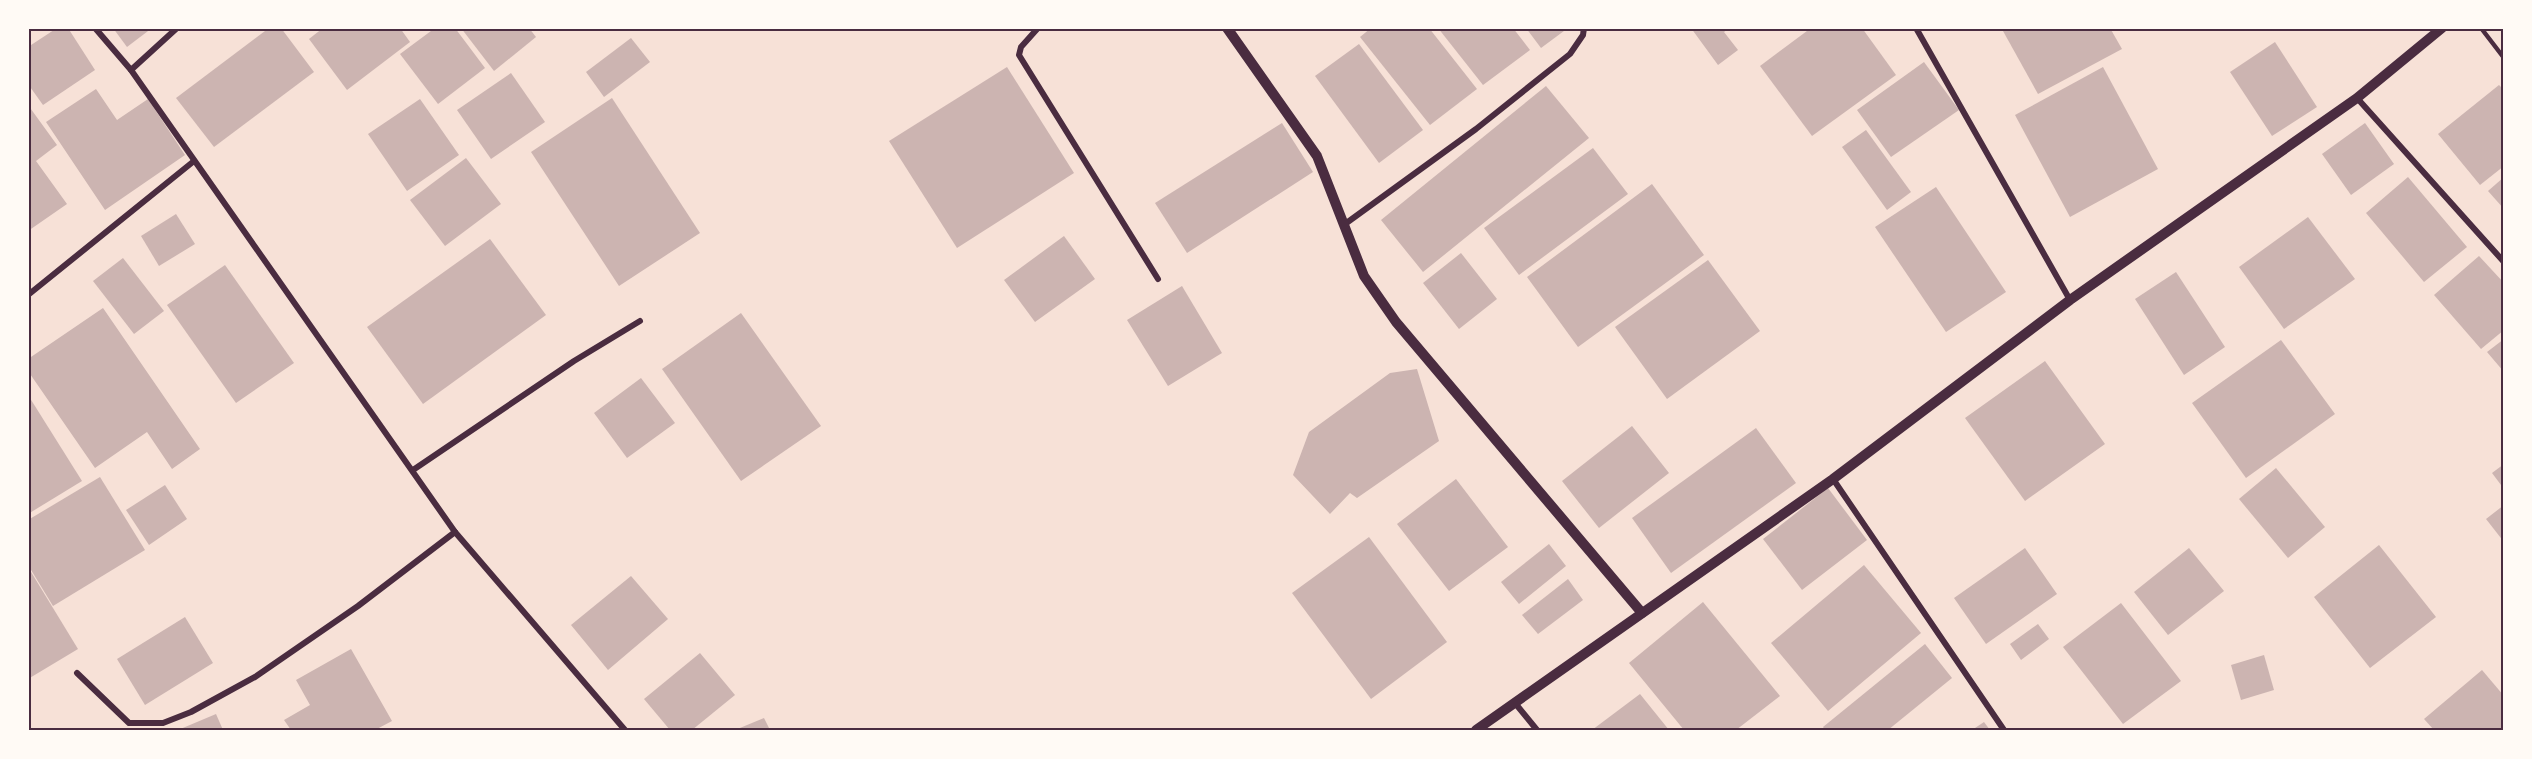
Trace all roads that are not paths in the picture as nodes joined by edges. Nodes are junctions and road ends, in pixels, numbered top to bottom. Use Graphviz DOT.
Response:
graph roads {
  1 [pos="95,28"];
  2 [pos="177,28"];
  3 [pos="1038,28"];
  4 [pos="1227,28"];
  5 [pos="1584,28"];
  6 [pos="1916,28"];
  7 [pos="2442,28"];
  8 [pos="2481,28"];
  9 [pos="2504,58"];
  10 [pos="131,70"];
  11 [pos="2357,98"];
  12 [pos="194,161"];
  13 [pos="1345,224"];
  14 [pos="2504,262"];
  15 [pos="1158,279"];
  16 [pos="28,296"];
  17 [pos="2070,300"];
  18 [pos="640,321"];
  19 [pos="413,470"];
  20 [pos="1833,479"];
  21 [pos="455,532"];
  22 [pos="1642,613"];
  23 [pos="77,673"];
  24 [pos="1515,703"];
  25 [pos="625,730"];
  26 [pos="1476,730"];
  27 [pos="1537,730"];
  28 [pos="2004,730"];
  1 -- 10 [label="street"];
  2 -- 10 [label="street"];
  3 -- 15 [label="street"];
  4 -- 13 [label="street"];
  5 -- 13 [label="street"];
  6 -- 17 [label="street"];
  7 -- 11 [label="street"];
  8 -- 9 [label="lane"];
  10 -- 12 [label="street"];
  11 -- 14 [label="street"];
  11 -- 17 [label="street"];
  12 -- 16 [label="street"];
  12 -- 19 [label="street"];
  13 -- 22 [label="street"];
  17 -- 20 [label="street"];
  18 -- 19 [label="street"];
  19 -- 21 [label="street"];
  20 -- 22 [label="street"];
  20 -- 28 [label="street"];
  21 -- 23 [label="street"];
  21 -- 25 [label="street"];
  22 -- 24 [label="street"];
  24 -- 26 [label="street"];
  24 -- 27 [label="street"];
}
